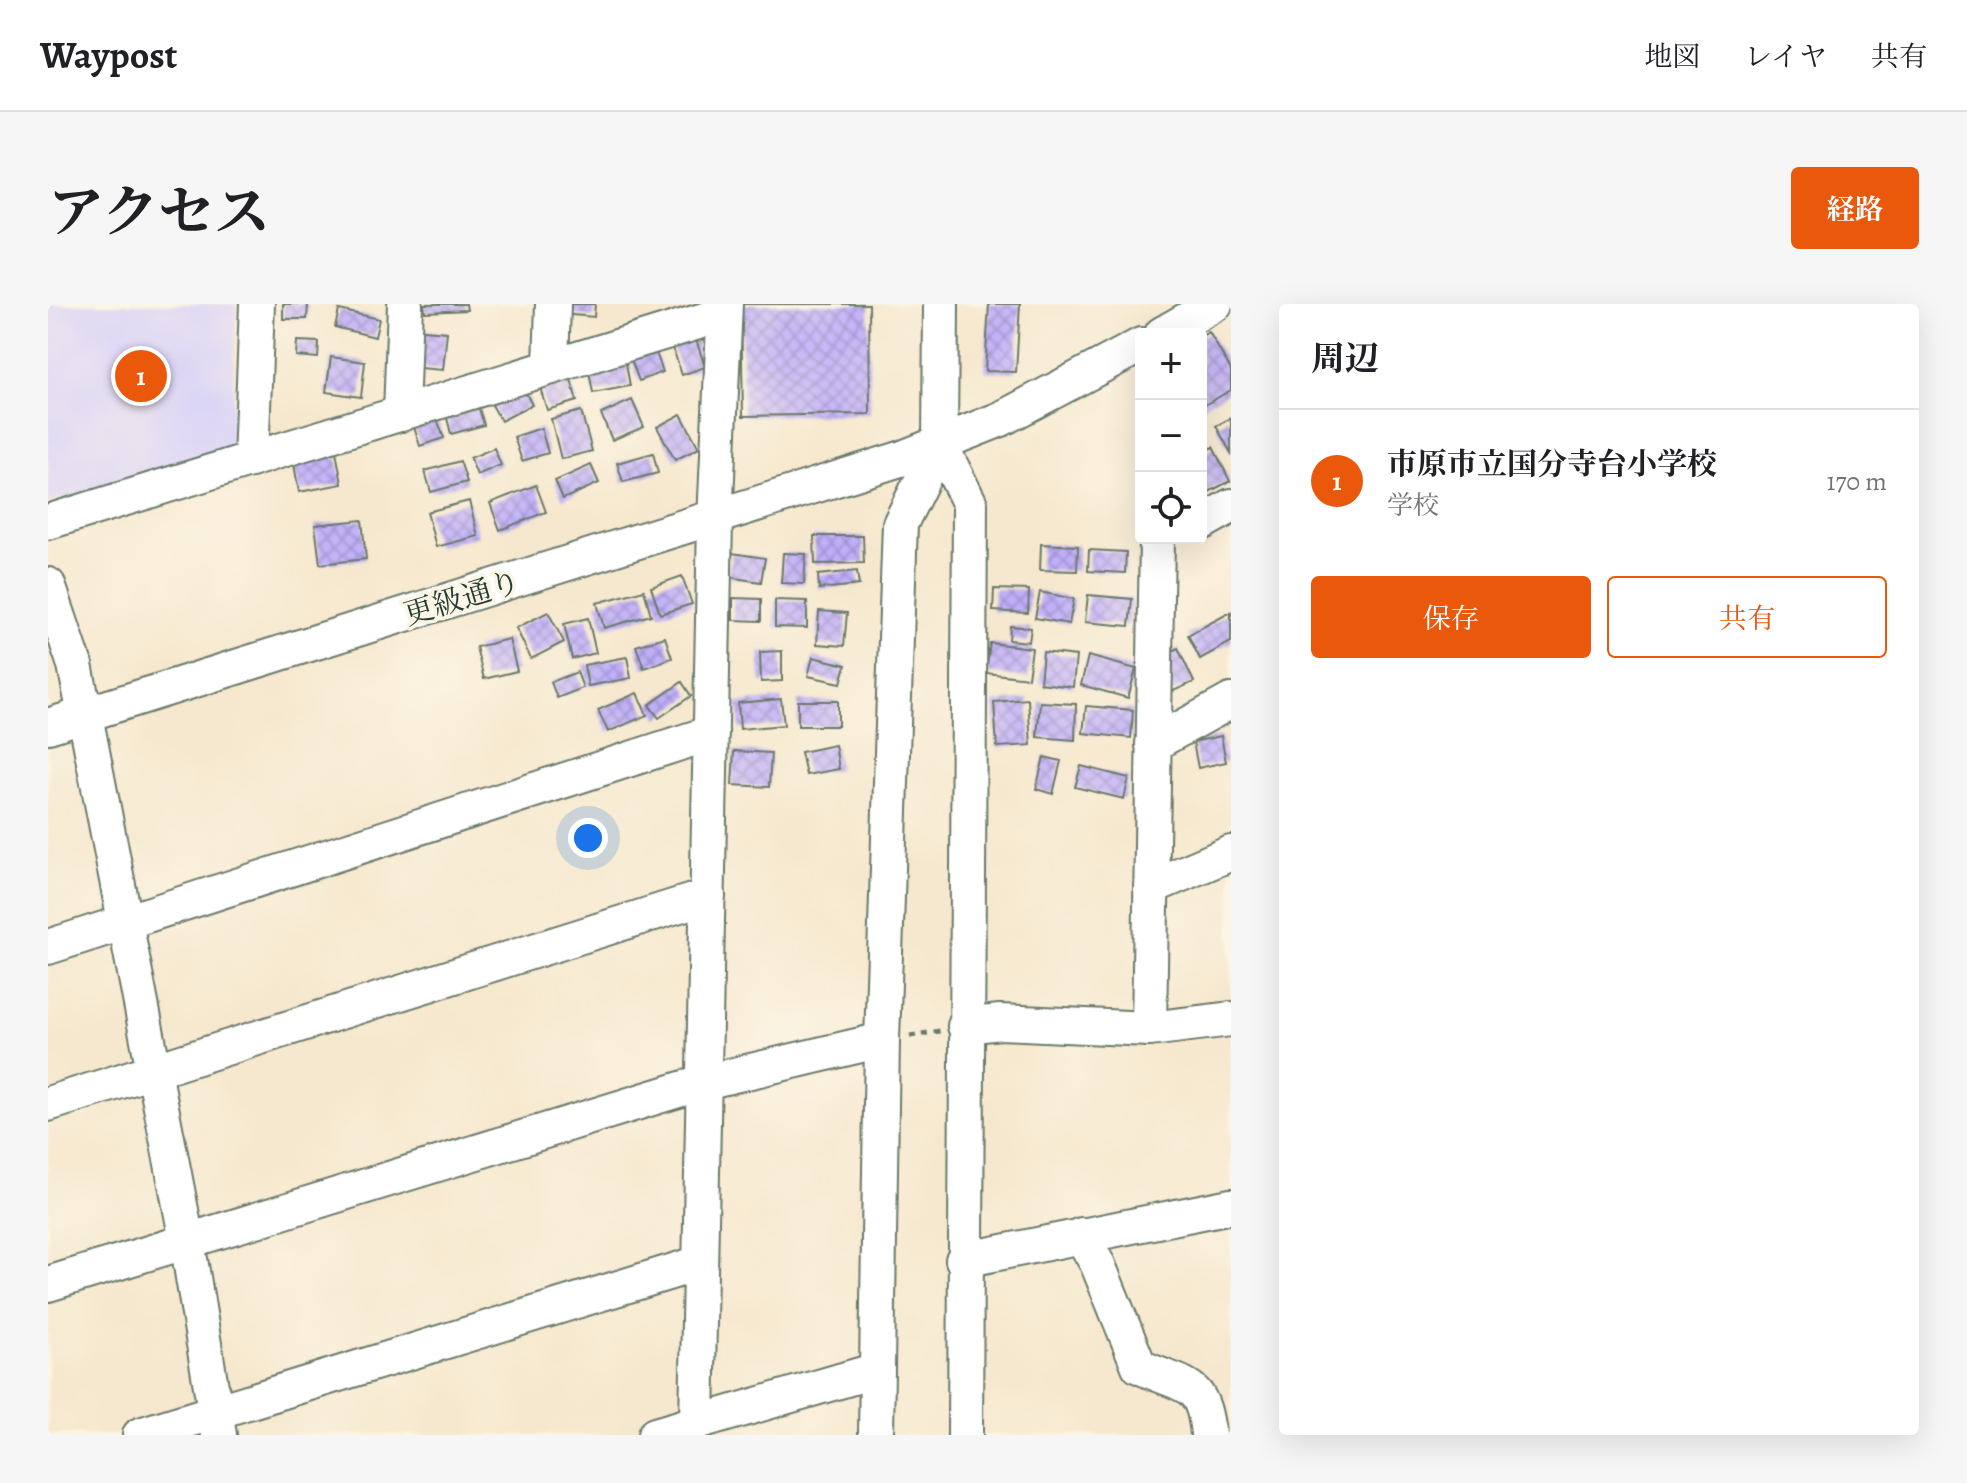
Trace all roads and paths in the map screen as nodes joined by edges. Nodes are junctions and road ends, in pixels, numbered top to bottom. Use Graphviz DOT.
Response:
graph roads {
  1 [pos="257,304"];
  2 [pos="405,304"];
  3 [pos="553,304"];
  4 [pos="941,304"];
  5 [pos="1160,304"];
  6 [pos="1215,304"];
  7 [pos="725,309"];
  8 [pos="1161,328"];
  9 [pos="1172,328"];
  10 [pos="1135,348"];
  11 [pos="551,367"];
  12 [pos="401,414"];
  13 [pos="940,444"];
  14 [pos="251,460"];
  15 [pos="1231,506"];
  16 [pos="715,520"];
  17 [pos="1207,520"];
  18 [pos="48,522"];
  19 [pos="1162,544"];
  20 [pos="48,585"];
  21 [pos="1231,701"];
  22 [pos="85,715"];
  23 [pos="48,726"];
  24 [pos="711,733"];
  25 [pos="1153,744"];
  26 [pos="1231,853"];
  27 [pos="1151,887"];
  28 [pos="708,896"];
  29 [pos="125,922"];
  30 [pos="48,947"];
  31 [pos="1231,1019"];
  32 [pos="965,1026"];
  33 [pos="1149,1029"];
  34 [pos="882,1040"];
  35 [pos="154,1070"];
  36 [pos="704,1082"];
  37 [pos="48,1104"];
  38 [pos="1231,1206"];
  39 [pos="1081,1235"];
  40 [pos="187,1241"];
  41 [pos="963,1260"];
  42 [pos="700,1263"];
  43 [pos="48,1284"];
  44 [pos="877,1370"];
  45 [pos="697,1422"];
  46 [pos="217,1423"];
  47 [pos="140,1435"];
  48 [pos="655,1435"];
  49 [pos="876,1435"];
  50 [pos="965,1435"];
  51 [pos="1208,1435"];
  1 -- 14 [label="street"];
  2 -- 12 [label="street"];
  3 -- 11 [label="street"];
  4 -- 13 [label="street"];
  5 -- 8 [label="street"];
  6 -- 9 [label="street"];
  7 -- 11 [label="street"];
  7 -- 16 [label="street"];
  10 -- 13 [label="street, 更級通り"];
  11 -- 12 [label="street"];
  12 -- 14 [label="street"];
  13 -- 16 [label="street, 更級通り"];
  13 -- 32 [label="street"];
  13 -- 34 [label="street"];
  14 -- 18 [label="street"];
  15 -- 17 [label="street"];
  16 -- 22 [label="street, 更級通り"];
  16 -- 24 [label="street"];
  19 -- 25 [label="street"];
  20 -- 22 [label="street"];
  21 -- 25 [label="street"];
  22 -- 23 [label="street, 更級通り"];
  22 -- 29 [label="street"];
  24 -- 28 [label="street"];
  24 -- 29 [label="street"];
  25 -- 27 [label="street"];
  26 -- 27 [label="street"];
  27 -- 33 [label="street"];
  28 -- 35 [label="street"];
  28 -- 36 [label="street"];
  29 -- 30 [label="street"];
  29 -- 35 [label="street"];
  31 -- 33 [label="street"];
  32 -- 33 [label="street"];
  32 -- 34 [label="path"];
  32 -- 41 [label="street"];
  34 -- 36 [label="street"];
  34 -- 44 [label="street"];
  35 -- 37 [label="street"];
  35 -- 40 [label="street"];
  36 -- 40 [label="street"];
  36 -- 42 [label="street"];
  38 -- 39 [label="street"];
  39 -- 41 [label="street"];
  39 -- 51 [label="street"];
  40 -- 43 [label="street"];
  40 -- 46 [label="street"];
  41 -- 50 [label="street"];
  42 -- 45 [label="street"];
  42 -- 46 [label="street"];
  44 -- 45 [label="street"];
  44 -- 49 [label="street"];
  45 -- 48 [label="street"];
  46 -- 47 [label="street"];
}
